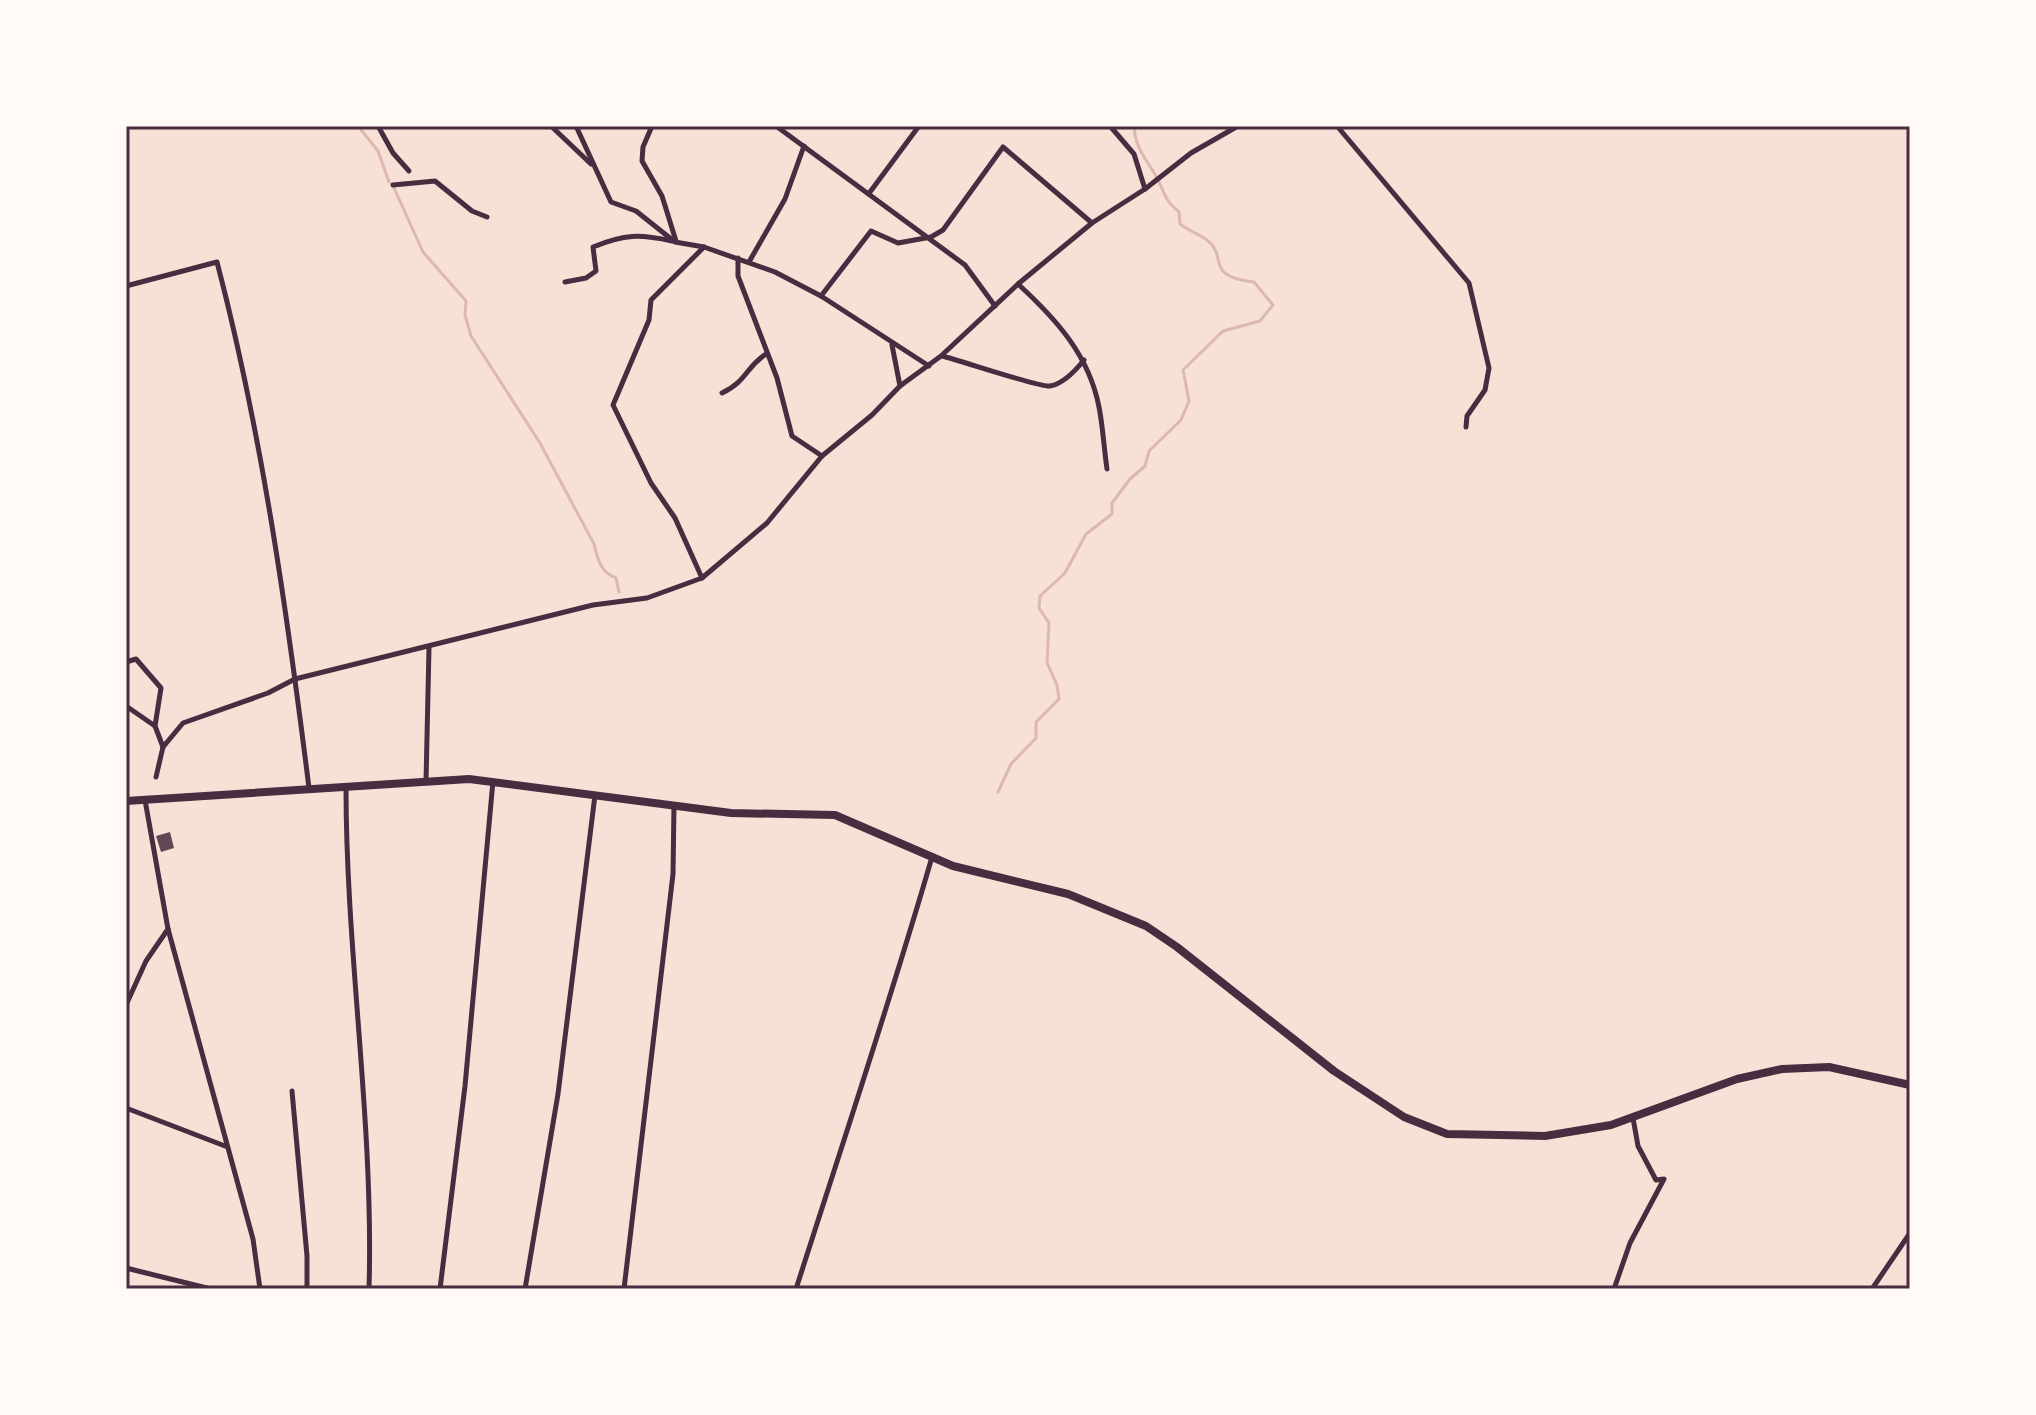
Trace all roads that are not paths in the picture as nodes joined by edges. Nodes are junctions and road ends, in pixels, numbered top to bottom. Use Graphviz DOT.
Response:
graph roads {
  1 [pos="378,126"];
  2 [pos="551,126"];
  3 [pos="576,126"];
  4 [pos="652,126"];
  5 [pos="776,126"];
  6 [pos="919,126"];
  7 [pos="1110,126"];
  8 [pos="1238,126"];
  9 [pos="1337,126"];
  10 [pos="804,146"];
  11 [pos="595,168"];
  12 [pos="409,171"];
  13 [pos="393,185"];
  14 [pos="1145,189"];
  15 [pos="870,192"];
  16 [pos="487,217"];
  17 [pos="1092,223"];
  18 [pos="931,237"];
  19 [pos="676,242"];
  20 [pos="704,247"];
  21 [pos="738,258"];
  22 [pos="749,262"];
  23 [pos="565,282"];
  24 [pos="1018,284"];
  25 [pos="126,286"];
  26 [pos="821,296"];
  27 [pos="995,306"];
  28 [pos="892,344"];
  29 [pos="766,354"];
  30 [pos="941,356"];
  31 [pos="1084,360"];
  32 [pos="929,366"];
  33 [pos="900,386"];
  34 [pos="722,393"];
  35 [pos="1466,427"];
  36 [pos="822,456"];
  37 [pos="1107,469"];
  38 [pos="702,578"];
  39 [pos="429,648"];
  40 [pos="126,662"];
  41 [pos="295,679"];
  42 [pos="126,706"];
  43 [pos="155,726"];
  44 [pos="163,747"];
  45 [pos="156,777"];
  46 [pos="493,780"];
  47 [pos="426,782"];
  48 [pos="346,787"];
  49 [pos="310,789"];
  50 [pos="595,795"];
  51 [pos="145,799"];
  52 [pos="126,801"];
  53 [pos="674,803"];
  54 [pos="932,857"];
  55 [pos="168,929"];
  56 [pos="126,1005"];
  57 [pos="1910,1085"];
  58 [pos="292,1091"];
  59 [pos="126,1108"];
  60 [pos="1633,1118"];
  61 [pos="225,1146"];
  62 [pos="1910,1233"];
  63 [pos="126,1268"];
  64 [pos="211,1289"];
  65 [pos="260,1289"];
  66 [pos="307,1289"];
  67 [pos="369,1289"];
  68 [pos="440,1289"];
  69 [pos="525,1289"];
  70 [pos="624,1289"];
  71 [pos="796,1289"];
  72 [pos="1614,1289"];
  73 [pos="1872,1289"];
  1 -- 12 [label="street"];
  2 -- 11 [label="street"];
  3 -- 11 [label="street"];
  4 -- 19 [label="street"];
  5 -- 10 [label="street"];
  6 -- 15 [label="street"];
  7 -- 14 [label="street"];
  8 -- 14 [label="street"];
  9 -- 35 [label="street"];
  10 -- 15 [label="street"];
  10 -- 22 [label="street"];
  11 -- 19 [label="street"];
  13 -- 16 [label="street"];
  14 -- 17 [label="street"];
  15 -- 18 [label="street"];
  17 -- 18 [label="street"];
  17 -- 24 [label="street"];
  18 -- 26 [label="street"];
  18 -- 27 [label="street"];
  19 -- 20 [label="street"];
  19 -- 23 [label="street"];
  20 -- 21 [label="street"];
  20 -- 38 [label="street"];
  21 -- 22 [label="street"];
  21 -- 29 [label="street"];
  22 -- 26 [label="street"];
  24 -- 27 [label="street"];
  24 -- 31 [label="street"];
  25 -- 41 [label="street"];
  26 -- 28 [label="street"];
  27 -- 30 [label="street"];
  28 -- 32 [label="street"];
  28 -- 33 [label="street"];
  29 -- 34 [label="street"];
  29 -- 36 [label="street"];
  30 -- 31 [label="street"];
  30 -- 32 [label="street"];
  31 -- 37 [label="street"];
  32 -- 33 [label="street"];
  33 -- 36 [label="street"];
  36 -- 38 [label="street"];
  38 -- 39 [label="street"];
  39 -- 41 [label="street"];
  39 -- 47 [label="street"];
  40 -- 43 [label="street"];
  41 -- 44 [label="street"];
  41 -- 49 [label="street"];
  42 -- 43 [label="street"];
  43 -- 44 [label="street"];
  44 -- 45 [label="street"];
  46 -- 47 [label="main road"];
  46 -- 50 [label="main road"];
  46 -- 68 [label="street"];
  47 -- 48 [label="main road"];
  48 -- 49 [label="main road"];
  48 -- 67 [label="street"];
  49 -- 51 [label="main road"];
  50 -- 53 [label="main road"];
  50 -- 69 [label="street"];
  51 -- 52 [label="main road"];
  51 -- 55 [label="street"];
  53 -- 54 [label="main road"];
  53 -- 70 [label="street"];
  54 -- 60 [label="main road"];
  54 -- 71 [label="street"];
  55 -- 56 [label="street"];
  55 -- 61 [label="street"];
  57 -- 60 [label="main road"];
  58 -- 66 [label="street"];
  59 -- 61 [label="street"];
  60 -- 72 [label="street"];
  61 -- 65 [label="street"];
  62 -- 73 [label="street"];
  63 -- 64 [label="street"];
}
